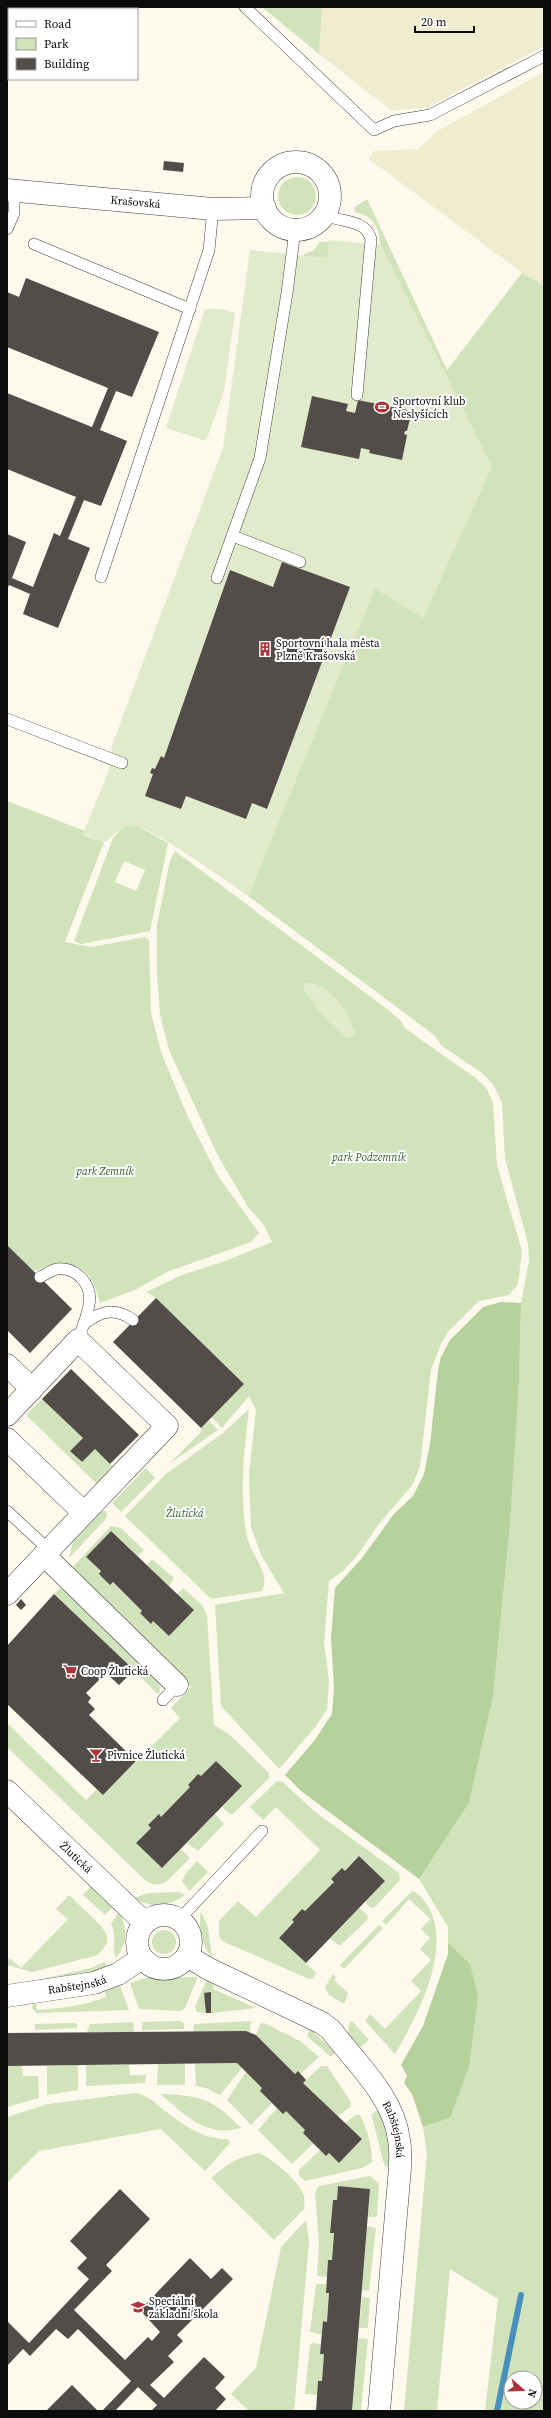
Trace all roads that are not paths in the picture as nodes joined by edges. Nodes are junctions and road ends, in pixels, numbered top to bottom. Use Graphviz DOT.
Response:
graph roads {
  1 [pos="245,7"];
  2 [pos="544,56"];
  3 [pos="11,190"];
  4 [pos="264,208"];
  5 [pos="213,209"];
  6 [pos="325,215"];
  7 [pos="7,229"];
  8 [pos="295,230"];
  9 [pos="34,244"];
  10 [pos="190,309"];
  11 [pos="357,395"];
  12 [pos="233,536"];
  13 [pos="300,562"];
  14 [pos="101,577"];
  15 [pos="217,578"];
  16 [pos="7,719"];
  17 [pos="122,762"];
  18 [pos="40,1277"];
  19 [pos="133,1320"];
  20 [pos="81,1332"];
  21 [pos="7,1365"];
  22 [pos="32,1389"];
  23 [pos="7,1415"];
  24 [pos="7,1439"];
  25 [pos="7,1511"];
  26 [pos="84,1513"];
  27 [pos="46,1553"];
  28 [pos="7,1594"];
  29 [pos="170,1692"];
  30 [pos="7,1791"];
  31 [pos="262,1831"];
  32 [pos="179,1920"];
  33 [pos="145,1923"];
  34 [pos="187,1956"];
  35 [pos="142,1958"];
  36 [pos="7,1996"];
  37 [pos="379,2411"];
  1 -- 2 [label="lane"];
  3 -- 5 [label="street, Krašovská"];
  3 -- 7 [label="lane"];
  4 -- 5 [label="street, Krašovská"];
  4 -- 6 [label="street"];
  4 -- 8 [label="street"];
  5 -- 10 [label="lane"];
  6 -- 8 [label="street"];
  6 -- 11 [label="lane"];
  8 -- 12 [label="lane"];
  9 -- 10 [label="lane"];
  10 -- 14 [label="lane"];
  12 -- 13 [label="lane"];
  12 -- 15 [label="lane"];
  16 -- 17 [label="lane"];
  18 -- 20 [label="lane"];
  19 -- 20 [label="lane"];
  20 -- 22 [label="street"];
  20 -- 26 [label="street"];
  21 -- 22 [label="street"];
  22 -- 23 [label="street"];
  24 -- 26 [label="street"];
  25 -- 27 [label="lane"];
  26 -- 27 [label="street"];
  27 -- 28 [label="street"];
  27 -- 29 [label="street"];
  30 -- 33 [label="street, Žlutická"];
  31 -- 32 [label="lane"];
  32 -- 33 [label="street"];
  32 -- 34 [label="street"];
  33 -- 35 [label="street"];
  34 -- 35 [label="street"];
  34 -- 37 [label="street, Rabštejnská"];
  35 -- 36 [label="street, Rabštejnská"];
}
